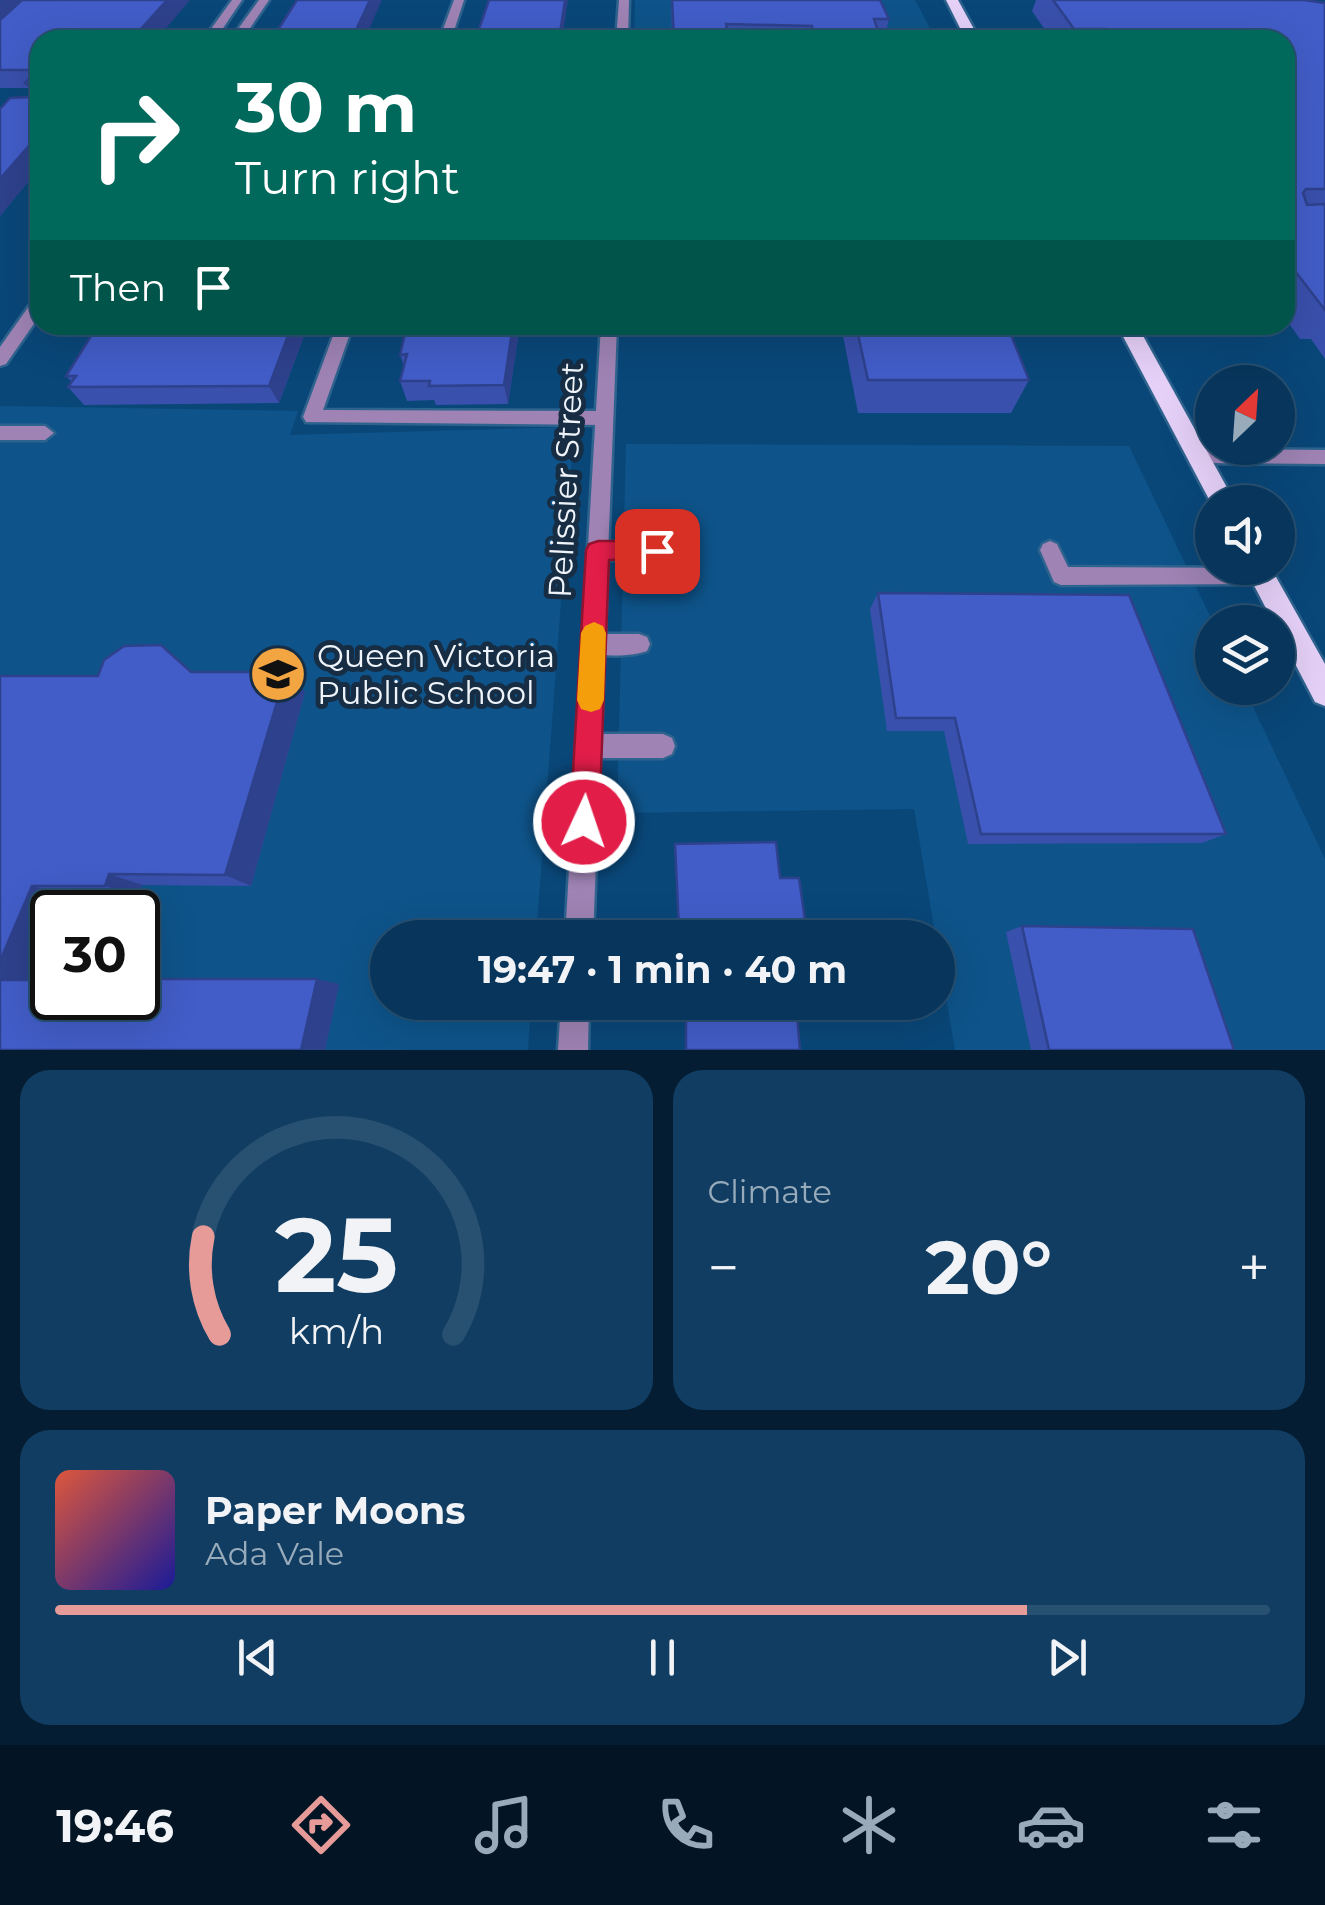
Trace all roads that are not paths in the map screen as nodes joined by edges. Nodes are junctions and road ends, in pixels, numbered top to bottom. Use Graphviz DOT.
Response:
graph roads {
  1 [pos="237,0"];
  2 [pos="264,0"];
  3 [pos="459,0"];
  4 [pos="624,0"];
  5 [pos="952,0"];
  6 [pos="216,30"];
  7 [pos="243,30"];
  8 [pos="448,30"];
  9 [pos="622,30"];
  10 [pos="968,30"];
  11 [pos="30,317"];
  12 [pos="341,335"];
  13 [pos="608,335"];
  14 [pos="1132,335"];
  15 [pos="0,360"];
  16 [pos="604,418"];
  17 [pos="0,433"];
  18 [pos="45,433"];
  19 [pos="1195,450"];
  20 [pos="1295,458"];
  21 [pos="1325,458"];
  22 [pos="598,550"];
  23 [pos="1050,550"];
  24 [pos="657,551"];
  25 [pos="1195,573"];
  26 [pos="1268,585"];
  27 [pos="593,644"];
  28 [pos="639,644"];
  29 [pos="1325,692"];
  30 [pos="588,746"];
  31 [pos="663,746"];
  32 [pos="579,920"];
  33 [pos="574,1020"];
  34 [pos="573,1050"];
  1 -- 6 [label="street"];
  2 -- 7 [label="street"];
  3 -- 8 [label="street"];
  4 -- 9 [label="street"];
  5 -- 10 [label="main road"];
  11 -- 15 [label="street"];
  12 -- 16 [label="street"];
  13 -- 16 [label="street, Pelissier Street"];
  14 -- 19 [label="main road"];
  16 -- 22 [label="street, Pelissier Street"];
  17 -- 18 [label="street"];
  20 -- 21 [label="street"];
  22 -- 24 [label="street"];
  22 -- 27 [label="street, Pelissier Street"];
  23 -- 25 [label="street"];
  26 -- 29 [label="main road"];
  27 -- 28 [label="street"];
  27 -- 30 [label="street, Pelissier Street"];
  30 -- 31 [label="street"];
  30 -- 32 [label="street, Pelissier Street"];
  33 -- 34 [label="street"];
}
